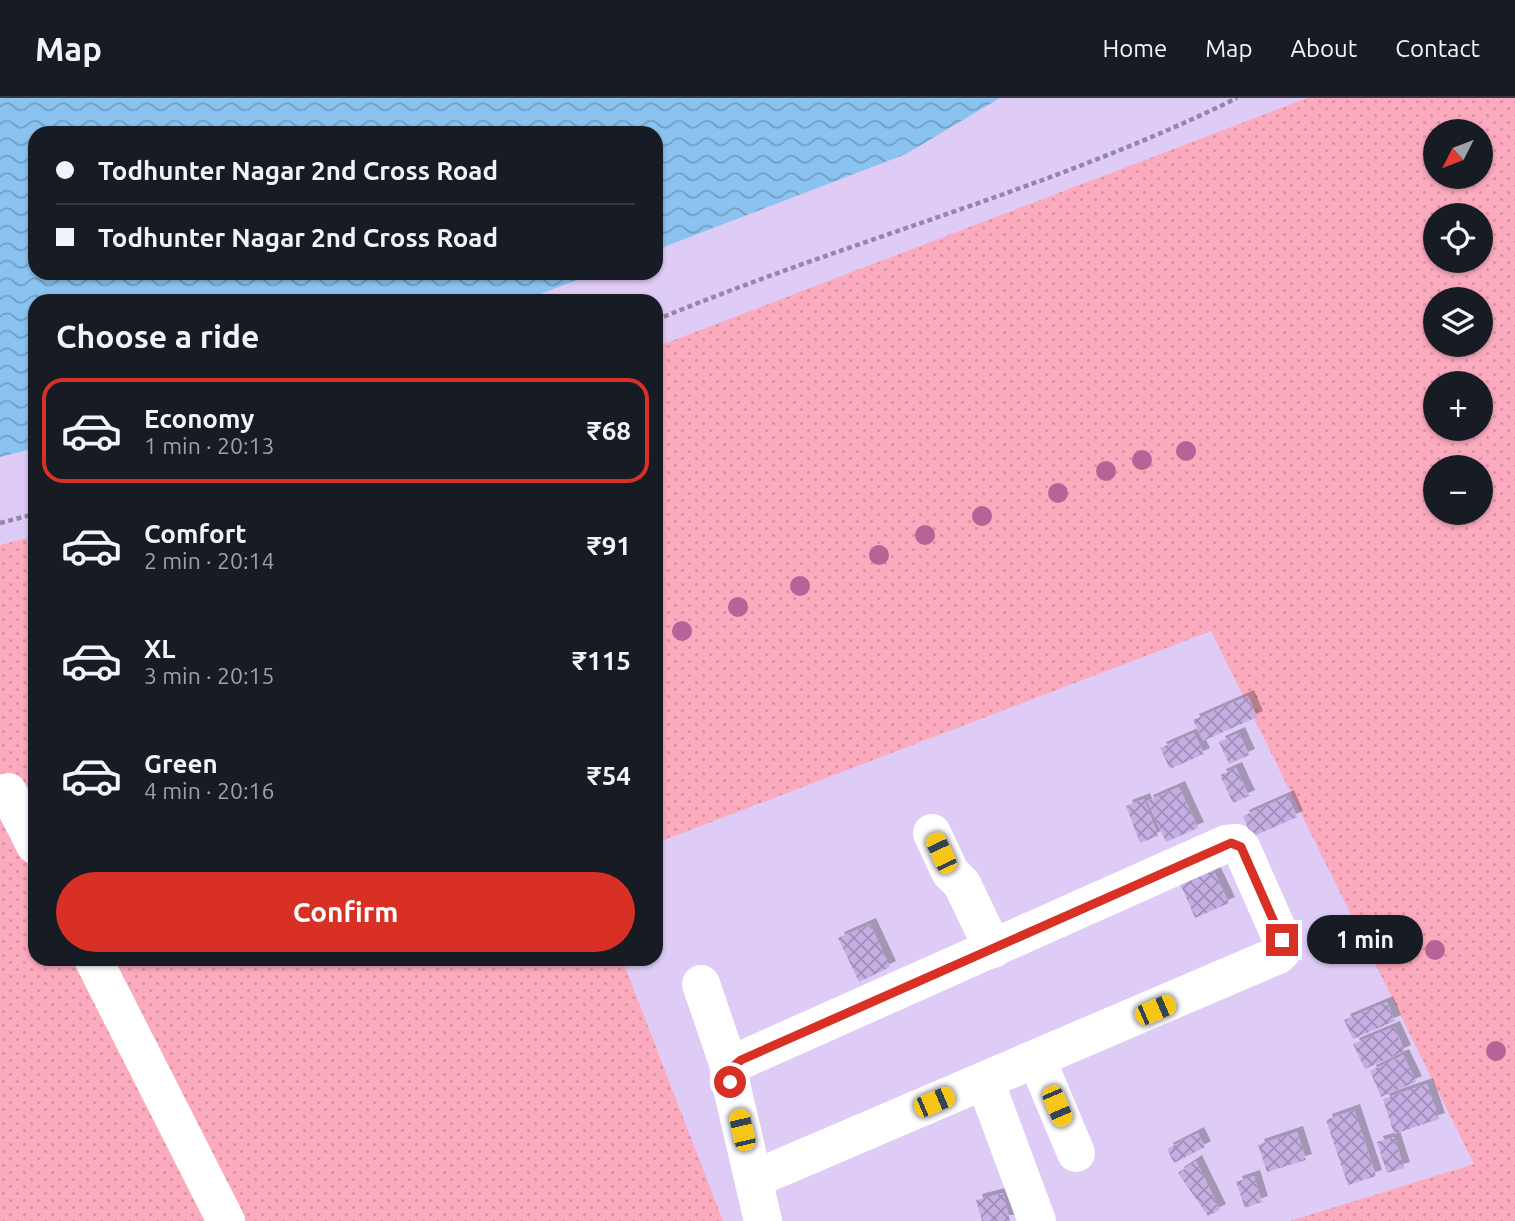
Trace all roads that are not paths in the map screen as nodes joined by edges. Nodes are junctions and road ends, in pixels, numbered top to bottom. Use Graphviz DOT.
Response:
graph roads {
  1 [pos="0,795"];
  2 [pos="28,831"];
  3 [pos="932,833"];
  4 [pos="993,949"];
  5 [pos="97,966"];
  6 [pos="701,984"];
  7 [pos="1037,1060"];
  8 [pos="730,1069"];
  9 [pos="985,1080"];
  10 [pos="1076,1153"];
  11 [pos="754,1179"];
  12 [pos="226,1221"];
  13 [pos="763,1221"];
  14 [pos="1037,1221"];
  1 -- 2 [label="street"];
  3 -- 4 [label="street"];
  4 -- 7 [label="street"];
  4 -- 8 [label="street"];
  5 -- 12 [label="street"];
  6 -- 8 [label="street"];
  7 -- 9 [label="street"];
  7 -- 10 [label="street"];
  8 -- 11 [label="street"];
  9 -- 11 [label="street"];
  9 -- 14 [label="street"];
  11 -- 13 [label="street"];
}
